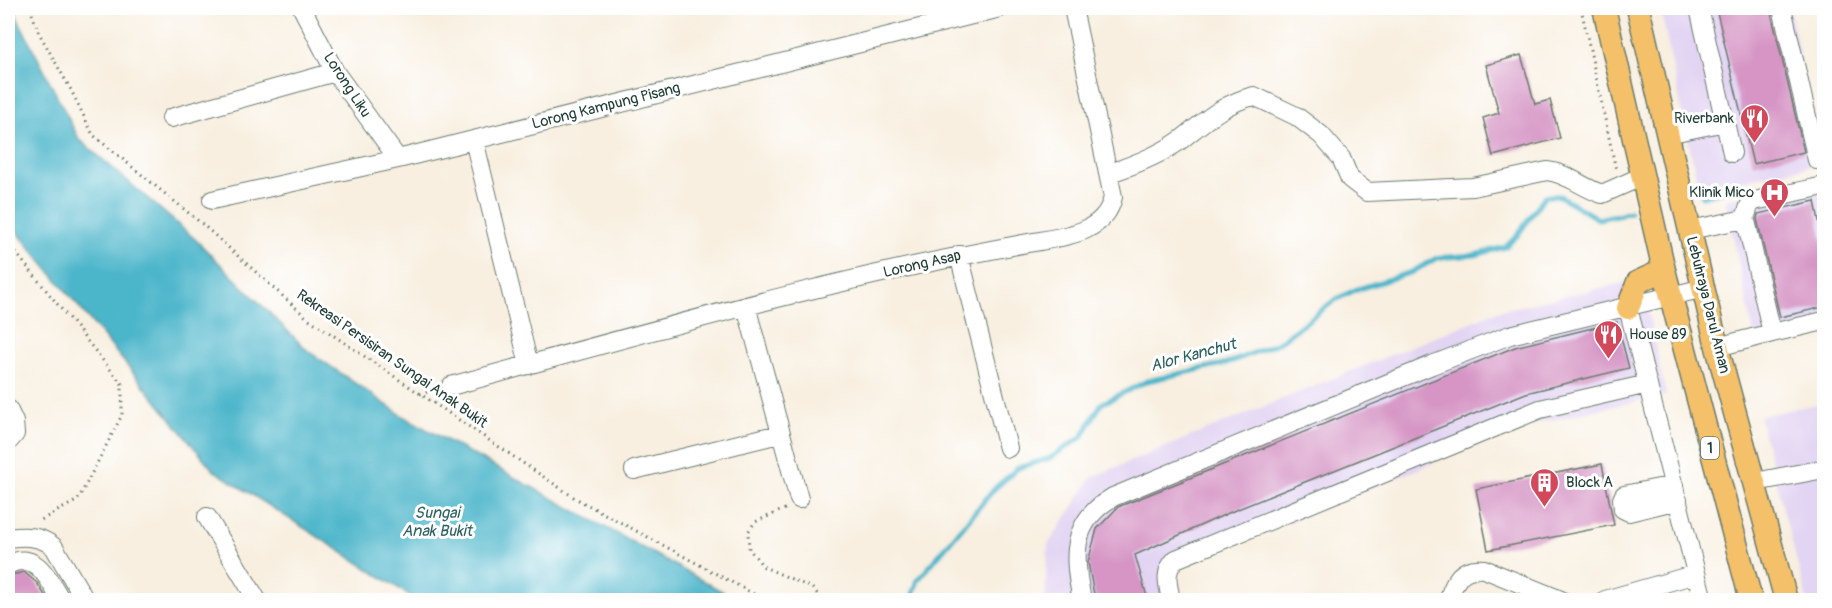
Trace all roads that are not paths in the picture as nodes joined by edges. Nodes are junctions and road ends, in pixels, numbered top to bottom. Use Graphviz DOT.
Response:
graph roads {
  1 [pos="302,8"];
  2 [pos="1000,8"];
  3 [pos="1073,8"];
  4 [pos="1604,8"];
  5 [pos="1638,8"];
  6 [pos="1699,8"];
  7 [pos="1782,8"];
  8 [pos="335,72"];
  9 [pos="171,118"];
  10 [pos="1725,122"];
  11 [pos="1667,134"];
  12 [pos="474,140"];
  13 [pos="1732,153"];
  14 [pos="398,159"];
  15 [pos="1817,160"];
  16 [pos="1110,173"];
  17 [pos="1643,176"];
  18 [pos="1824,186"];
  19 [pos="212,200"];
  20 [pos="1745,219"];
  21 [pos="1689,230"];
  22 [pos="958,255"];
  23 [pos="1664,270"];
  24 [pos="1704,288"];
  25 [pos="1671,296"];
  26 [pos="746,306"];
  27 [pos="1628,308"];
  28 [pos="1824,321"];
  29 [pos="1772,333"];
  30 [pos="1717,347"];
  31 [pos="529,365"];
  32 [pos="1648,384"];
  33 [pos="451,386"];
  34 [pos="8,409"];
  35 [pos="779,434"];
  36 [pos="8,442"];
  37 [pos="1008,448"];
  38 [pos="1824,469"];
  39 [pos="634,470"];
  40 [pos="1755,482"];
  41 [pos="1676,492"];
  42 [pos="799,499"];
  43 [pos="1624,505"];
  44 [pos="207,517"];
  45 [pos="16,537"];
  46 [pos="8,565"];
  47 [pos="1696,573"];
  48 [pos="61,600"];
  49 [pos="85,600"];
  50 [pos="257,600"];
  51 [pos="1082,600"];
  52 [pos="1172,600"];
  53 [pos="1448,600"];
  54 [pos="1561,600"];
  55 [pos="1605,600"];
  56 [pos="1703,600"];
  57 [pos="1751,600"];
  58 [pos="1786,600"];
  1 -- 8 [label="street, Lorong Liku"];
  2 -- 12 [label="street, Lorong Kampung Pisang"];
  3 -- 16 [label="street, Lorong Asap"];
  4 -- 17 [label="main road, 1"];
  5 -- 11 [label="main road, Lebuhraya Darul Aman"];
  6 -- 10 [label="street"];
  7 -- 15 [label="street"];
  8 -- 9 [label="street"];
  8 -- 14 [label="street, Lorong Liku"];
  10 -- 11 [label="street"];
  10 -- 13 [label="street"];
  11 -- 21 [label="main road, Lebuhraya Darul Aman"];
  12 -- 14 [label="street, Lorong Kampung Pisang"];
  12 -- 31 [label="street"];
  14 -- 19 [label="street, Lorong Kampung Pisang"];
  16 -- 17 [label="street"];
  16 -- 22 [label="street, Lorong Asap"];
  17 -- 23 [label="main road, 1"];
  18 -- 20 [label="street"];
  20 -- 21 [label="street"];
  20 -- 29 [label="street"];
  21 -- 24 [label="main road, Lebuhraya Darul Aman"];
  22 -- 26 [label="street, Lorong Asap"];
  22 -- 37 [label="street"];
  23 -- 25 [label="main road, 1"];
  23 -- 27 [label="main road"];
  24 -- 25 [label="street"];
  24 -- 30 [label="main road, Lebuhraya Darul Aman"];
  25 -- 27 [label="street"];
  25 -- 57 [label="main road, 1"];
  26 -- 31 [label="street, Lorong Asap"];
  26 -- 35 [label="street"];
  27 -- 32 [label="street"];
  27 -- 51 [label="street"];
  28 -- 29 [label="street"];
  29 -- 30 [label="street"];
  30 -- 40 [label="main road, Lebuhraya Darul Aman"];
  31 -- 33 [label="street, Lorong Asap"];
  32 -- 41 [label="street"];
  32 -- 52 [label="street"];
  34 -- 36 [label="street"];
  35 -- 39 [label="street"];
  35 -- 42 [label="street"];
  38 -- 40 [label="street"];
  40 -- 58 [label="main road, Lebuhraya Darul Aman"];
  41 -- 43 [label="street"];
  41 -- 47 [label="street"];
  44 -- 50 [label="street"];
  45 -- 49 [label="street"];
  46 -- 48 [label="street"];
  47 -- 55 [label="street"];
  47 -- 56 [label="street"];
  53 -- 54 [label="street"];
}
